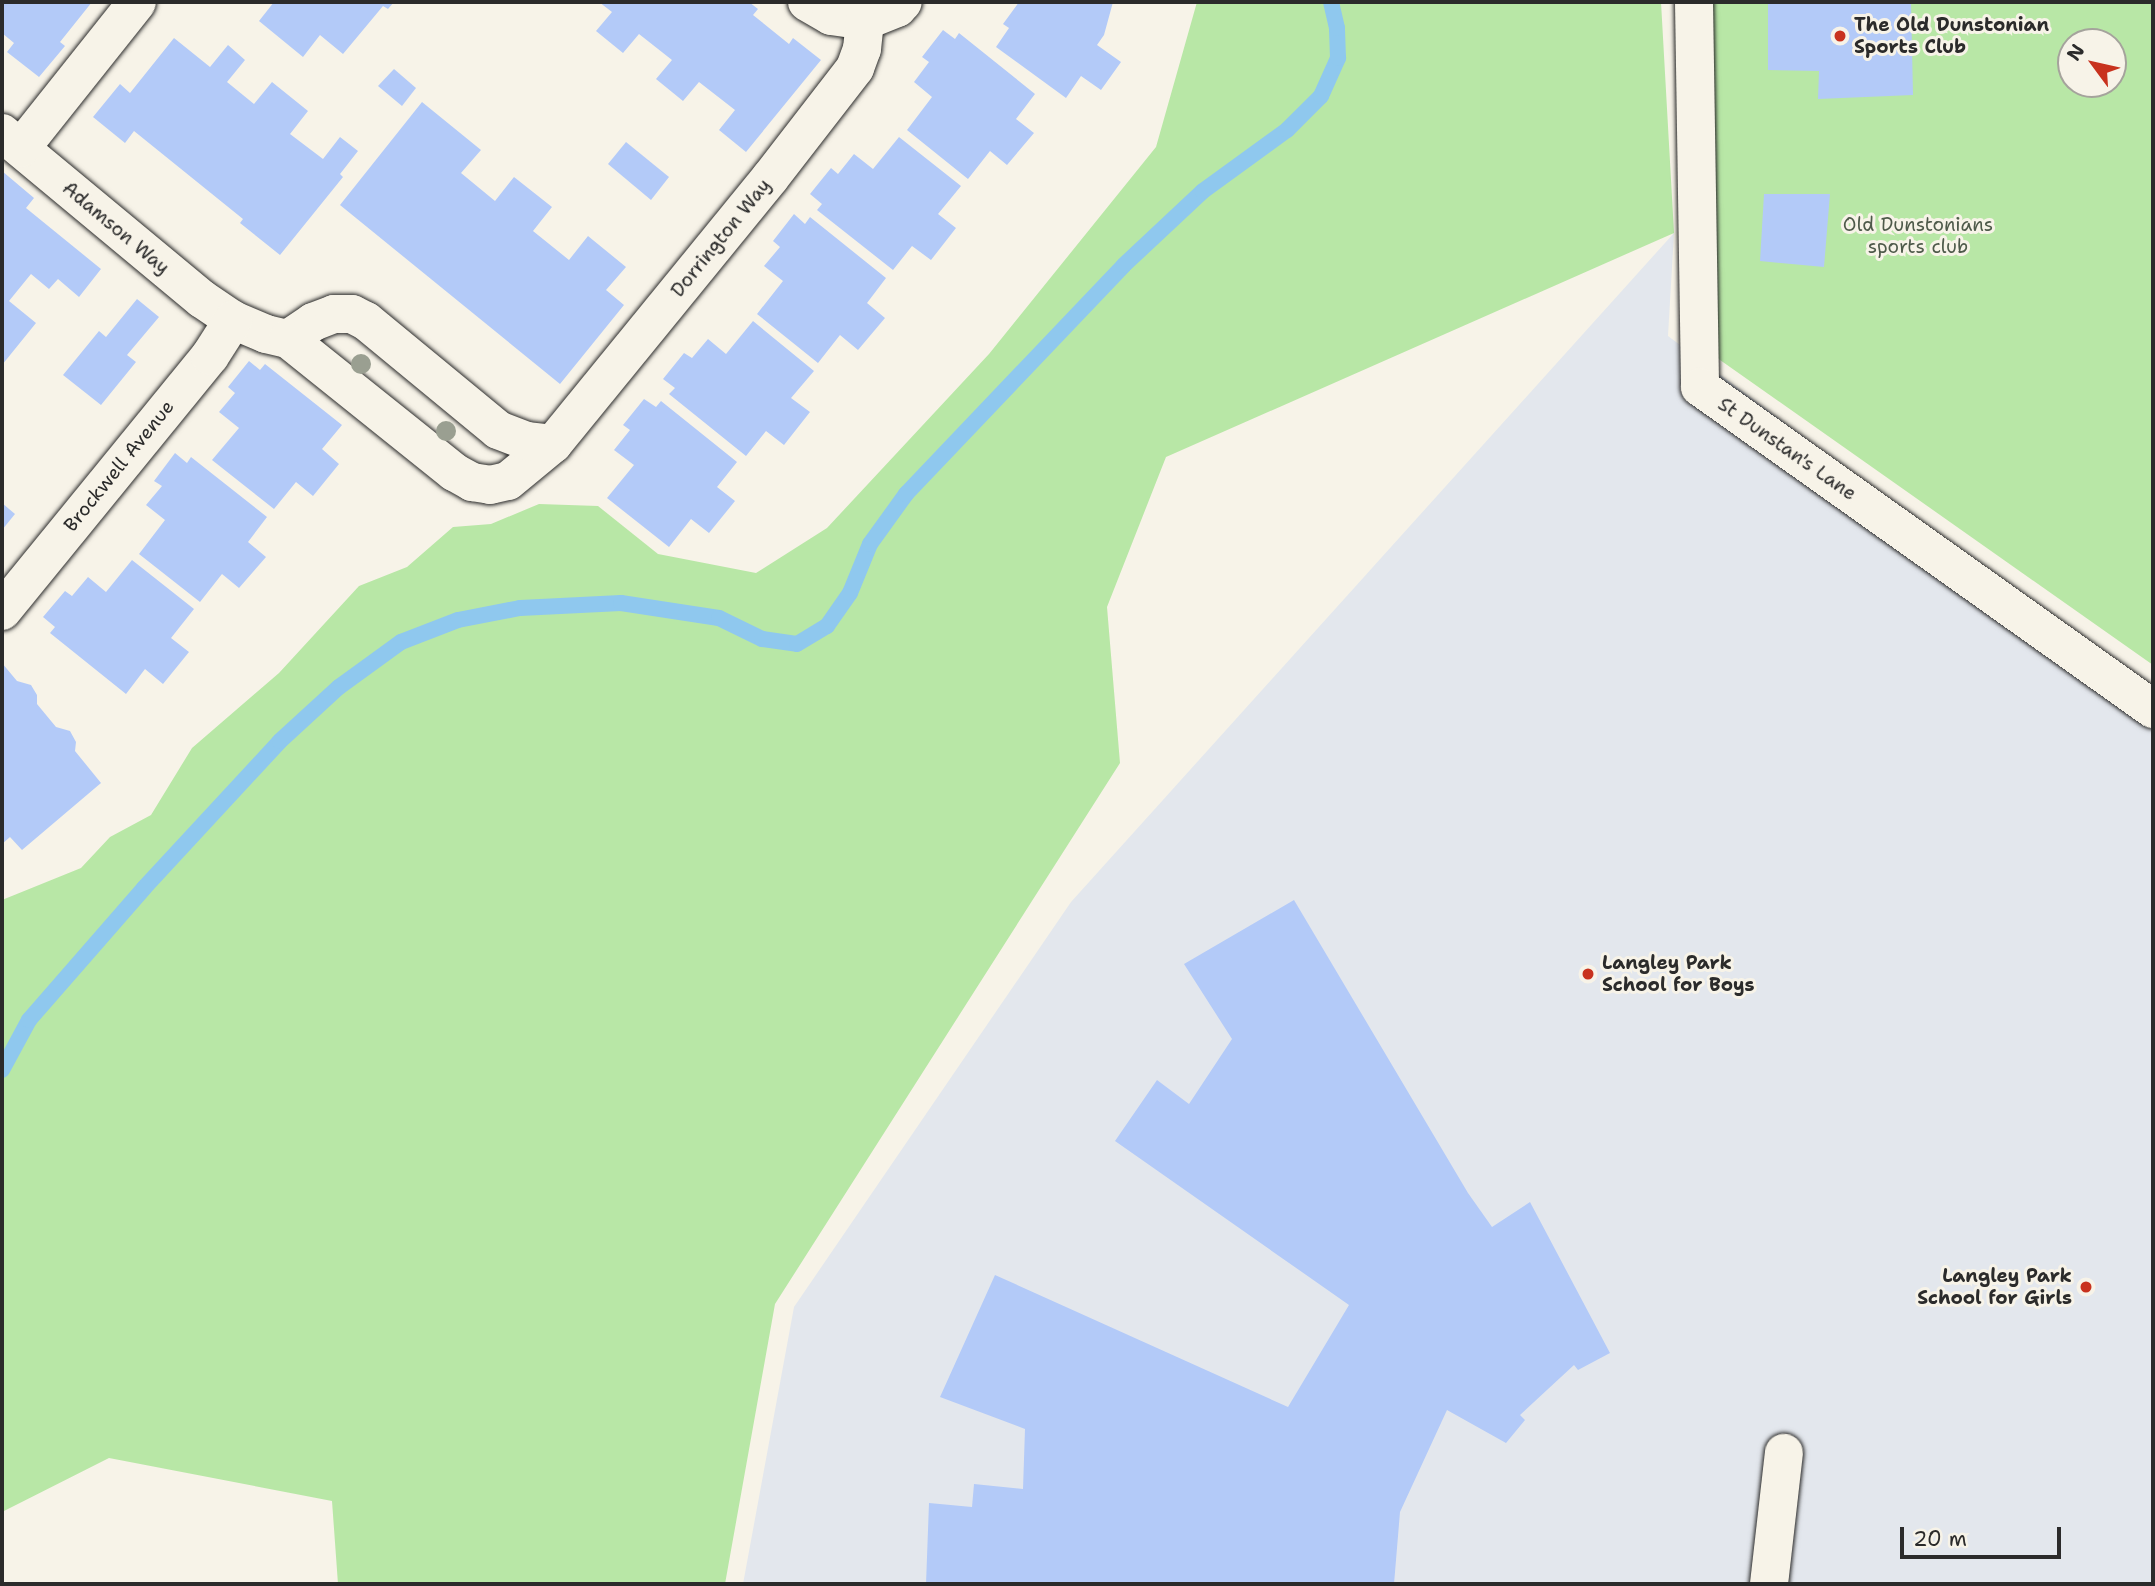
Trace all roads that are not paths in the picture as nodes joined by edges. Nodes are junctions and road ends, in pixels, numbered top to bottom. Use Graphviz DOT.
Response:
graph roads {
  1 [pos="137,2"];
  2 [pos="807,2"];
  3 [pos="903,2"];
  4 [pos="1695,2"];
  5 [pos="865,21"];
  6 [pos="11,140"];
  7 [pos="233,320"];
  8 [pos="288,339"];
  9 [pos="553,444"];
  10 [pos="2,611"];
  11 [pos="2153,709"];
  12 [pos="1784,1453"];
  13 [pos="1769,1584"];
  1 -- 6 [label="street"];
  2 -- 5 [label="street"];
  3 -- 5 [label="street"];
  4 -- 11 [label="street, St Dunstan's Lane"];
  5 -- 9 [label="street, Dorrington Way"];
  6 -- 7 [label="street, Adamson Way"];
  7 -- 8 [label="street, Dorrington Way"];
  7 -- 10 [label="street, Brockwell Avenue"];
  8 -- 9 [label="street"];
  8 -- 9 [label="street, Dorrington Way"];
  12 -- 13 [label="street"];
}
